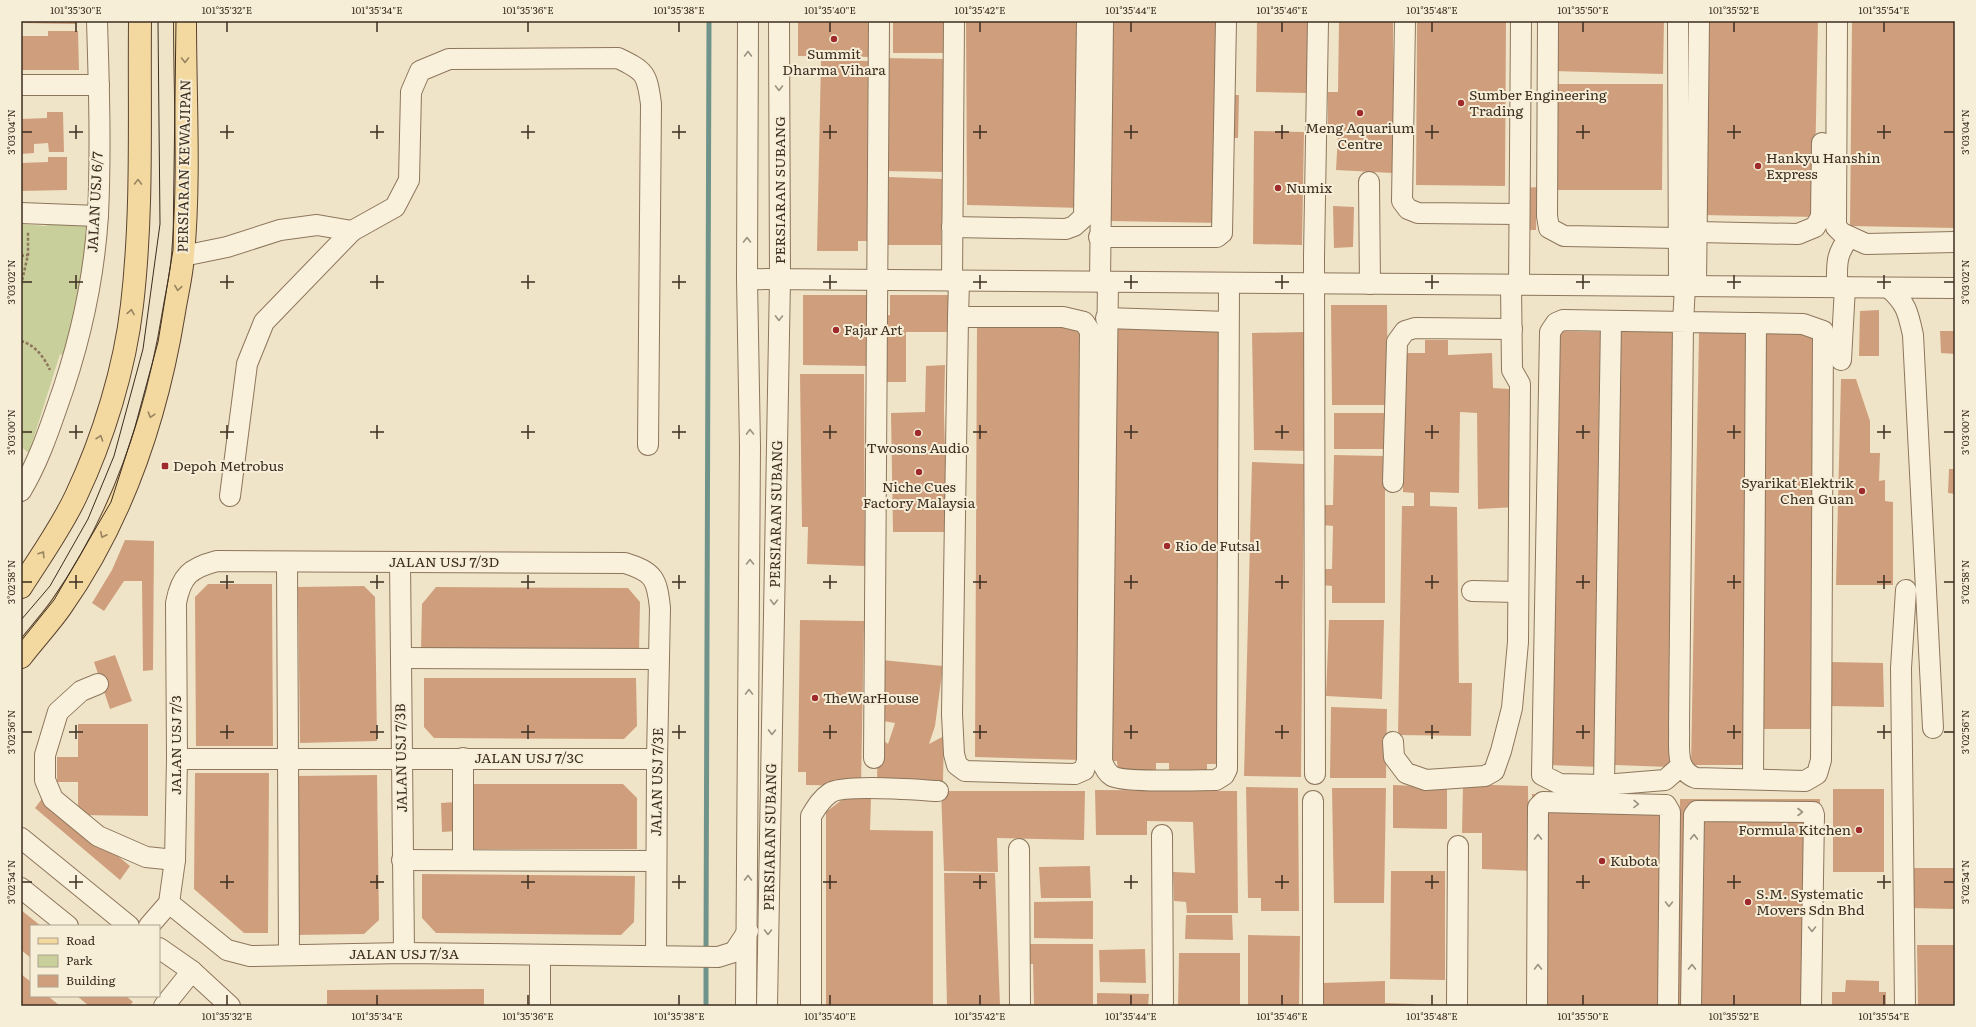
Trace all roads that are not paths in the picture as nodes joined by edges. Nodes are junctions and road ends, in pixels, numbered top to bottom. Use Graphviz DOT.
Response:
graph roads {
  1 [pos="97,21"];
  2 [pos="140,21"];
  3 [pos="185,21"];
  4 [pos="748,21"];
  5 [pos="779,21"];
  6 [pos="878,21"];
  7 [pos="954,21"];
  8 [pos="1087,21"];
  9 [pos="1103,21"];
  10 [pos="1226,21"];
  11 [pos="1318,21"];
  12 [pos="1405,21"];
  13 [pos="1521,21"];
  14 [pos="1548,21"];
  15 [pos="1678,21"];
  16 [pos="1699,21"];
  17 [pos="1824,21"];
  18 [pos="1837,21"];
  19 [pos="21,84"];
  20 [pos="99,85"];
  21 [pos="1369,182"];
  22 [pos="1519,214"];
  23 [pos="98,216"];
  24 [pos="25,219"];
  25 [pos="952,227"];
  26 [pos="352,231"];
  27 [pos="1697,232"];
  28 [pos="1099,237"];
  29 [pos="1850,237"];
  30 [pos="1678,238"];
  31 [pos="1955,242"];
  32 [pos="183,256"];
  33 [pos="747,279"];
  34 [pos="780,280"];
  35 [pos="878,280"];
  36 [pos="956,281"];
  37 [pos="1104,282"];
  38 [pos="1229,283"];
  39 [pos="1314,283"];
  40 [pos="1370,284"];
  41 [pos="1515,285"];
  42 [pos="1687,286"];
  43 [pos="1841,287"];
  44 [pos="1889,288"];
  45 [pos="1955,288"];
  46 [pos="958,317"];
  47 [pos="1106,318"];
  48 [pos="1612,321"];
  49 [pos="1228,322"];
  50 [pos="1683,323"];
  51 [pos="1756,324"];
  52 [pos="1512,329"];
  53 [pos="1841,360"];
  54 [pos="648,445"];
  55 [pos="27,465"];
  56 [pos="1393,482"];
  57 [pos="21,491"];
  58 [pos="230,496"];
  59 [pos="287,562"];
  60 [pos="400,562"];
  61 [pos="200,566"];
  62 [pos="21,587"];
  63 [pos="1906,590"];
  64 [pos="1472,591"];
  65 [pos="1518,592"];
  66 [pos="660,608"];
  67 [pos="21,657"];
  68 [pos="400,658"];
  69 [pos="659,659"];
  70 [pos="98,684"];
  71 [pos="1933,728"];
  72 [pos="1393,742"];
  73 [pos="288,758"];
  74 [pos="401,758"];
  75 [pos="463,758"];
  76 [pos="874,758"];
  77 [pos="177,759"];
  78 [pos="657,759"];
  79 [pos="1681,766"];
  80 [pos="1315,774"];
  81 [pos="1753,779"];
  82 [pos="1604,785"];
  83 [pos="938,791"];
  84 [pos="1313,801"];
  85 [pos="1162,835"];
  86 [pos="21,838"];
  87 [pos="1458,846"];
  88 [pos="1019,849"];
  89 [pos="175,860"];
  90 [pos="402,860"];
  91 [pos="464,860"];
  92 [pos="656,861"];
  93 [pos="21,888"];
  94 [pos="169,903"];
  95 [pos="67,925"];
  96 [pos="128,925"];
  97 [pos="150,925"];
  98 [pos="748,931"];
  99 [pos="160,949"];
  100 [pos="404,953"];
  101 [pos="289,955"];
  102 [pos="540,955"];
  103 [pos="656,955"];
  104 [pos="718,957"];
  105 [pos="192,971"];
  106 [pos="163,1003"];
  107 [pos="746,1003"];
  108 [pos="230,1006"];
  109 [pos="540,1006"];
  110 [pos="767,1006"];
  111 [pos="811,1006"];
  112 [pos="1020,1006"];
  113 [pos="1163,1006"];
  114 [pos="1313,1006"];
  115 [pos="1457,1006"];
  116 [pos="1538,1006"];
  117 [pos="1668,1006"];
  118 [pos="1691,1006"];
  119 [pos="1811,1006"];
  120 [pos="1905,1006"];
  1 -- 20 [label="street, JALAN USJ 6/7"];
  62 -- 2 [label="main road, one-way"];
  3 -- 32 [label="main road, PERSIARAN KEWAJIPAN, one-way"];
  33 -- 4 [label="street, PERSIARAN SUBANG, one-way"];
  5 -- 34 [label="street, PERSIARAN SUBANG, one-way"];
  6 -- 35 [label="street"];
  7 -- 25 [label="street"];
  8 -- 25 [label="street"];
  9 -- 28 [label="street"];
  10 -- 28 [label="street"];
  11 -- 39 [label="street"];
  12 -- 22 [label="street"];
  13 -- 22 [label="street"];
  14 -- 30 [label="street"];
  15 -- 30 [label="street"];
  16 -- 27 [label="street"];
  17 -- 27 [label="street"];
  18 -- 29 [label="street"];
  19 -- 20 [label="street"];
  20 -- 23 [label="street, JALAN USJ 6/7"];
  21 -- 40 [label="street"];
  22 -- 41 [label="street"];
  23 -- 24 [label="street"];
  23 -- 55 [label="street, JALAN USJ 6/7"];
  25 -- 36 [label="street"];
  26 -- 32 [label="street"];
  26 -- 54 [label="street"];
  26 -- 58 [label="street"];
  27 -- 42 [label="street"];
  28 -- 37 [label="street"];
  29 -- 31 [label="street"];
  29 -- 43 [label="street"];
  30 -- 42 [label="street"];
  32 -- 67 [label="main road, PERSIARAN KEWAJIPAN, one-way"];
  33 -- 34 [label="street"];
  98 -- 33 [label="street, PERSIARAN SUBANG, one-way"];
  34 -- 35 [label="street"];
  34 -- 110 [label="street, PERSIARAN SUBANG, one-way"];
  35 -- 36 [label="street"];
  35 -- 76 [label="street"];
  36 -- 37 [label="street"];
  36 -- 46 [label="street"];
  37 -- 38 [label="street"];
  37 -- 47 [label="street"];
  38 -- 39 [label="street"];
  38 -- 49 [label="street"];
  39 -- 40 [label="street"];
  39 -- 80 [label="street"];
  40 -- 41 [label="street"];
  41 -- 42 [label="street"];
  41 -- 52 [label="street"];
  42 -- 43 [label="street"];
  42 -- 50 [label="street"];
  43 -- 44 [label="street"];
  43 -- 53 [label="street"];
  44 -- 45 [label="street"];
  44 -- 71 [label="street"];
  46 -- 46 [label="street"];
  47 -- 49 [label="street"];
  47 -- 49 [label="street"];
  48 -- 50 [label="street"];
  48 -- 82 [label="street"];
  48 -- 82 [label="street"];
  50 -- 51 [label="street"];
  50 -- 79 [label="street"];
  51 -- 81 [label="street"];
  51 -- 81 [label="street"];
  52 -- 56 [label="street"];
  52 -- 65 [label="street"];
  55 -- 57 [label="street, JALAN USJ 6/7"];
  59 -- 60 [label="street, JALAN USJ 7/3D"];
  59 -- 61 [label="street, JALAN USJ 7/3D"];
  59 -- 73 [label="street"];
  60 -- 66 [label="street, JALAN USJ 7/3D"];
  60 -- 68 [label="street, JALAN USJ 7/3B"];
  61 -- 77 [label="street, JALAN USJ 7/3"];
  63 -- 120 [label="street"];
  64 -- 65 [label="street"];
  65 -- 72 [label="street"];
  66 -- 69 [label="street, JALAN USJ 7/3E"];
  68 -- 69 [label="street"];
  68 -- 74 [label="street, JALAN USJ 7/3B"];
  69 -- 78 [label="street, JALAN USJ 7/3E"];
  70 -- 89 [label="street"];
  73 -- 74 [label="street, JALAN USJ 7/3C"];
  73 -- 77 [label="street, JALAN USJ 7/3C"];
  73 -- 101 [label="street"];
  74 -- 75 [label="street, JALAN USJ 7/3C"];
  74 -- 90 [label="street, JALAN USJ 7/3B"];
  75 -- 78 [label="street, JALAN USJ 7/3C"];
  75 -- 91 [label="street"];
  77 -- 89 [label="street, JALAN USJ 7/3"];
  78 -- 92 [label="street, JALAN USJ 7/3E"];
  79 -- 81 [label="street"];
  79 -- 82 [label="street"];
  83 -- 111 [label="street"];
  84 -- 114 [label="street"];
  85 -- 113 [label="street"];
  86 -- 96 [label="street"];
  87 -- 115 [label="street"];
  88 -- 112 [label="street"];
  89 -- 94 [label="street, JALAN USJ 7/3"];
  90 -- 91 [label="street"];
  90 -- 100 [label="street, JALAN USJ 7/3B"];
  91 -- 92 [label="street"];
  92 -- 103 [label="street, JALAN USJ 7/3E"];
  93 -- 95 [label="street"];
  94 -- 97 [label="street"];
  94 -- 101 [label="street, JALAN USJ 7/3A"];
  98 -- 104 [label="street"];
  98 -- 107 [label="street, PERSIARAN SUBANG"];
  99 -- 105 [label="street"];
  100 -- 101 [label="street, JALAN USJ 7/3A"];
  100 -- 102 [label="street, JALAN USJ 7/3A"];
  102 -- 103 [label="street, JALAN USJ 7/3A"];
  102 -- 109 [label="street"];
  103 -- 104 [label="street, JALAN USJ 7/3A"];
  104 -- 107 [label="street"];
  105 -- 106 [label="street"];
  105 -- 108 [label="street"];
  116 -- 117 [label="street, one-way"];
  118 -- 119 [label="street, one-way"];
}
